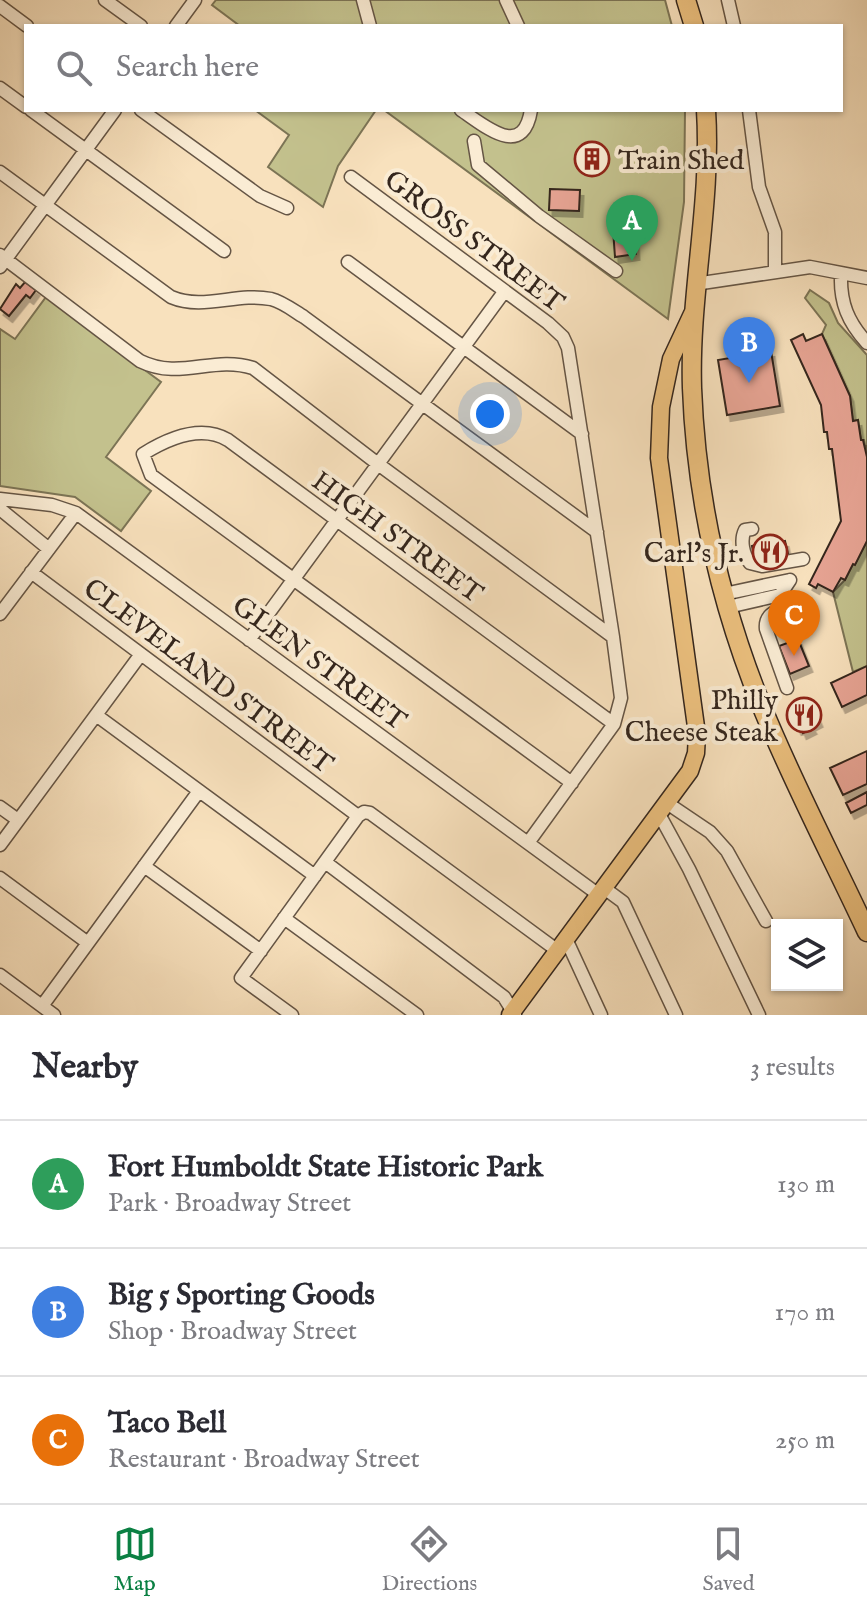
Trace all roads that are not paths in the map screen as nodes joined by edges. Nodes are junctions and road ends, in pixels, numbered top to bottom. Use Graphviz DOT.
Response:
graph roads {
  1 [pos="105,0"];
  2 [pos="195,0"];
  3 [pos="363,0"];
  4 [pos="506,0"];
  5 [pos="686,0"];
  6 [pos="728,0"];
  7 [pos="0,6"];
  8 [pos="24,24"];
  9 [pos="138,24"];
  10 [pos="177,24"];
  11 [pos="369,24"];
  12 [pos="517,24"];
  13 [pos="693,24"];
  14 [pos="734,24"];
  15 [pos="0,88"];
  16 [pos="24,105"];
  17 [pos="34,112"];
  18 [pos="114,112"];
  19 [pos="144,112"];
  20 [pos="464,112"];
  21 [pos="530,112"];
  22 [pos="706,112"];
  23 [pos="749,112"];
  24 [pos="474,141"];
  25 [pos="86,150"];
  26 [pos="0,172"];
  27 [pos="351,177"];
  28 [pos="46,205"];
  29 [pos="287,208"];
  30 [pos="224,251"];
  31 [pos="2,260"];
  32 [pos="348,262"];
  33 [pos="616,271"];
  34 [pos="775,272"];
  35 [pos="841,275"];
  36 [pos="867,278"];
  37 [pos="695,284"];
  38 [pos="504,292"];
  39 [pos="693,313"];
  40 [pos="867,343"];
  41 [pos="463,347"];
  42 [pos="692,390"];
  43 [pos="422,404"];
  44 [pos="661,407"];
  45 [pos="582,434"];
  46 [pos="378,464"];
  47 [pos="0,499"];
  48 [pos="0,509"];
  49 [pos="76,513"];
  50 [pos="337,520"];
  51 [pos="752,529"];
  52 [pos="597,532"];
  53 [pos="49,549"];
  54 [pos="803,559"];
  55 [pos="31,572"];
  56 [pos="293,580"];
  57 [pos="807,611"];
  58 [pos="0,614"];
  59 [pos="613,637"];
  60 [pos="249,640"];
  61 [pos="141,654"];
  62 [pos="787,688"];
  63 [pos="96,715"];
  64 [pos="614,724"];
  65 [pos="572,783"];
  66 [pos="199,791"];
  67 [pos="0,807"];
  68 [pos="663,808"];
  69 [pos="358,816"];
  70 [pos="18,820"];
  71 [pos="528,843"];
  72 [pos="0,845"];
  73 [pos="325,862"];
  74 [pos="144,866"];
  75 [pos="315,876"];
  76 [pos="0,878"];
  77 [pos="602,891"];
  78 [pos="284,918"];
  79 [pos="766,921"];
  80 [pos="867,932"];
  81 [pos="88,943"];
  82 [pos="562,945"];
  83 [pos="261,951"];
  84 [pos="0,975"];
  85 [pos="49,1012"];
  86 [pos="513,1014"];
  87 [pos="292,1015"];
  88 [pos="417,1015"];
  89 [pos="601,1015"];
  90 [pos="676,1015"];
  91 [pos="759,1015"];
  1 -- 9 [label="street"];
  2 -- 10 [label="street"];
  3 -- 11 [label="street"];
  4 -- 12 [label="street"];
  5 -- 13 [label="highway"];
  6 -- 14 [label="street"];
  7 -- 8 [label="street"];
  15 -- 16 [label="street"];
  17 -- 25 [label="street"];
  18 -- 25 [label="street"];
  19 -- 29 [label="street"];
  20 -- 21 [label="street"];
  22 -- 37 [label="highway"];
  23 -- 34 [label="street"];
  24 -- 33 [label="street"];
  25 -- 28 [label="street"];
  25 -- 30 [label="street"];
  26 -- 28 [label="street"];
  27 -- 38 [label="street, GROSS STREET"];
  28 -- 31 [label="street"];
  28 -- 43 [label="street"];
  31 -- 46 [label="street"];
  32 -- 41 [label="street"];
  34 -- 35 [label="street"];
  34 -- 37 [label="street"];
  35 -- 36 [label="street"];
  35 -- 40 [label="street"];
  37 -- 39 [label="highway"];
  38 -- 41 [label="street"];
  38 -- 45 [label="street, GROSS STREET"];
  39 -- 42 [label="highway"];
  39 -- 44 [label="main road"];
  41 -- 43 [label="street"];
  41 -- 45 [label="street"];
  42 -- 44 [label="main road"];
  42 -- 80 [label="highway"];
  43 -- 46 [label="street"];
  43 -- 52 [label="street"];
  44 -- 68 [label="main road"];
  45 -- 52 [label="street, GROSS STREET"];
  46 -- 50 [label="street"];
  46 -- 59 [label="street"];
  47 -- 49 [label="street, GLEN STREET"];
  48 -- 53 [label="street"];
  49 -- 53 [label="street"];
  49 -- 60 [label="street, GLEN STREET"];
  50 -- 56 [label="street"];
  50 -- 56 [label="street, HIGH STREET"];
  50 -- 64 [label="street, HIGH STREET"];
  51 -- 54 [label="street"];
  52 -- 59 [label="street, GROSS STREET"];
  53 -- 55 [label="street"];
  55 -- 58 [label="street"];
  55 -- 61 [label="street, CLEVELAND STREET"];
  56 -- 60 [label="street"];
  56 -- 65 [label="street"];
  57 -- 62 [label="street"];
  59 -- 64 [label="street, GROSS STREET"];
  60 -- 71 [label="street, GLEN STREET"];
  61 -- 63 [label="street"];
  61 -- 69 [label="street, CLEVELAND STREET"];
  63 -- 66 [label="street"];
  63 -- 70 [label="street"];
  64 -- 65 [label="street"];
  65 -- 71 [label="street"];
  66 -- 74 [label="street"];
  66 -- 75 [label="street"];
  67 -- 70 [label="street"];
  68 -- 77 [label="main road"];
  68 -- 79 [label="street"];
  68 -- 91 [label="street"];
  69 -- 73 [label="street"];
  69 -- 82 [label="street, CLEVELAND STREET"];
  70 -- 72 [label="street"];
  71 -- 77 [label="street, GLEN STREET"];
  73 -- 75 [label="street"];
  73 -- 86 [label="street"];
  74 -- 81 [label="street"];
  74 -- 83 [label="street"];
  75 -- 78 [label="street"];
  76 -- 81 [label="street"];
  77 -- 82 [label="main road"];
  77 -- 90 [label="street, GLEN STREET"];
  78 -- 83 [label="street"];
  78 -- 88 [label="street"];
  81 -- 85 [label="street"];
  82 -- 86 [label="main road"];
  82 -- 89 [label="street"];
  83 -- 87 [label="street"];
  84 -- 85 [label="street"];
}
